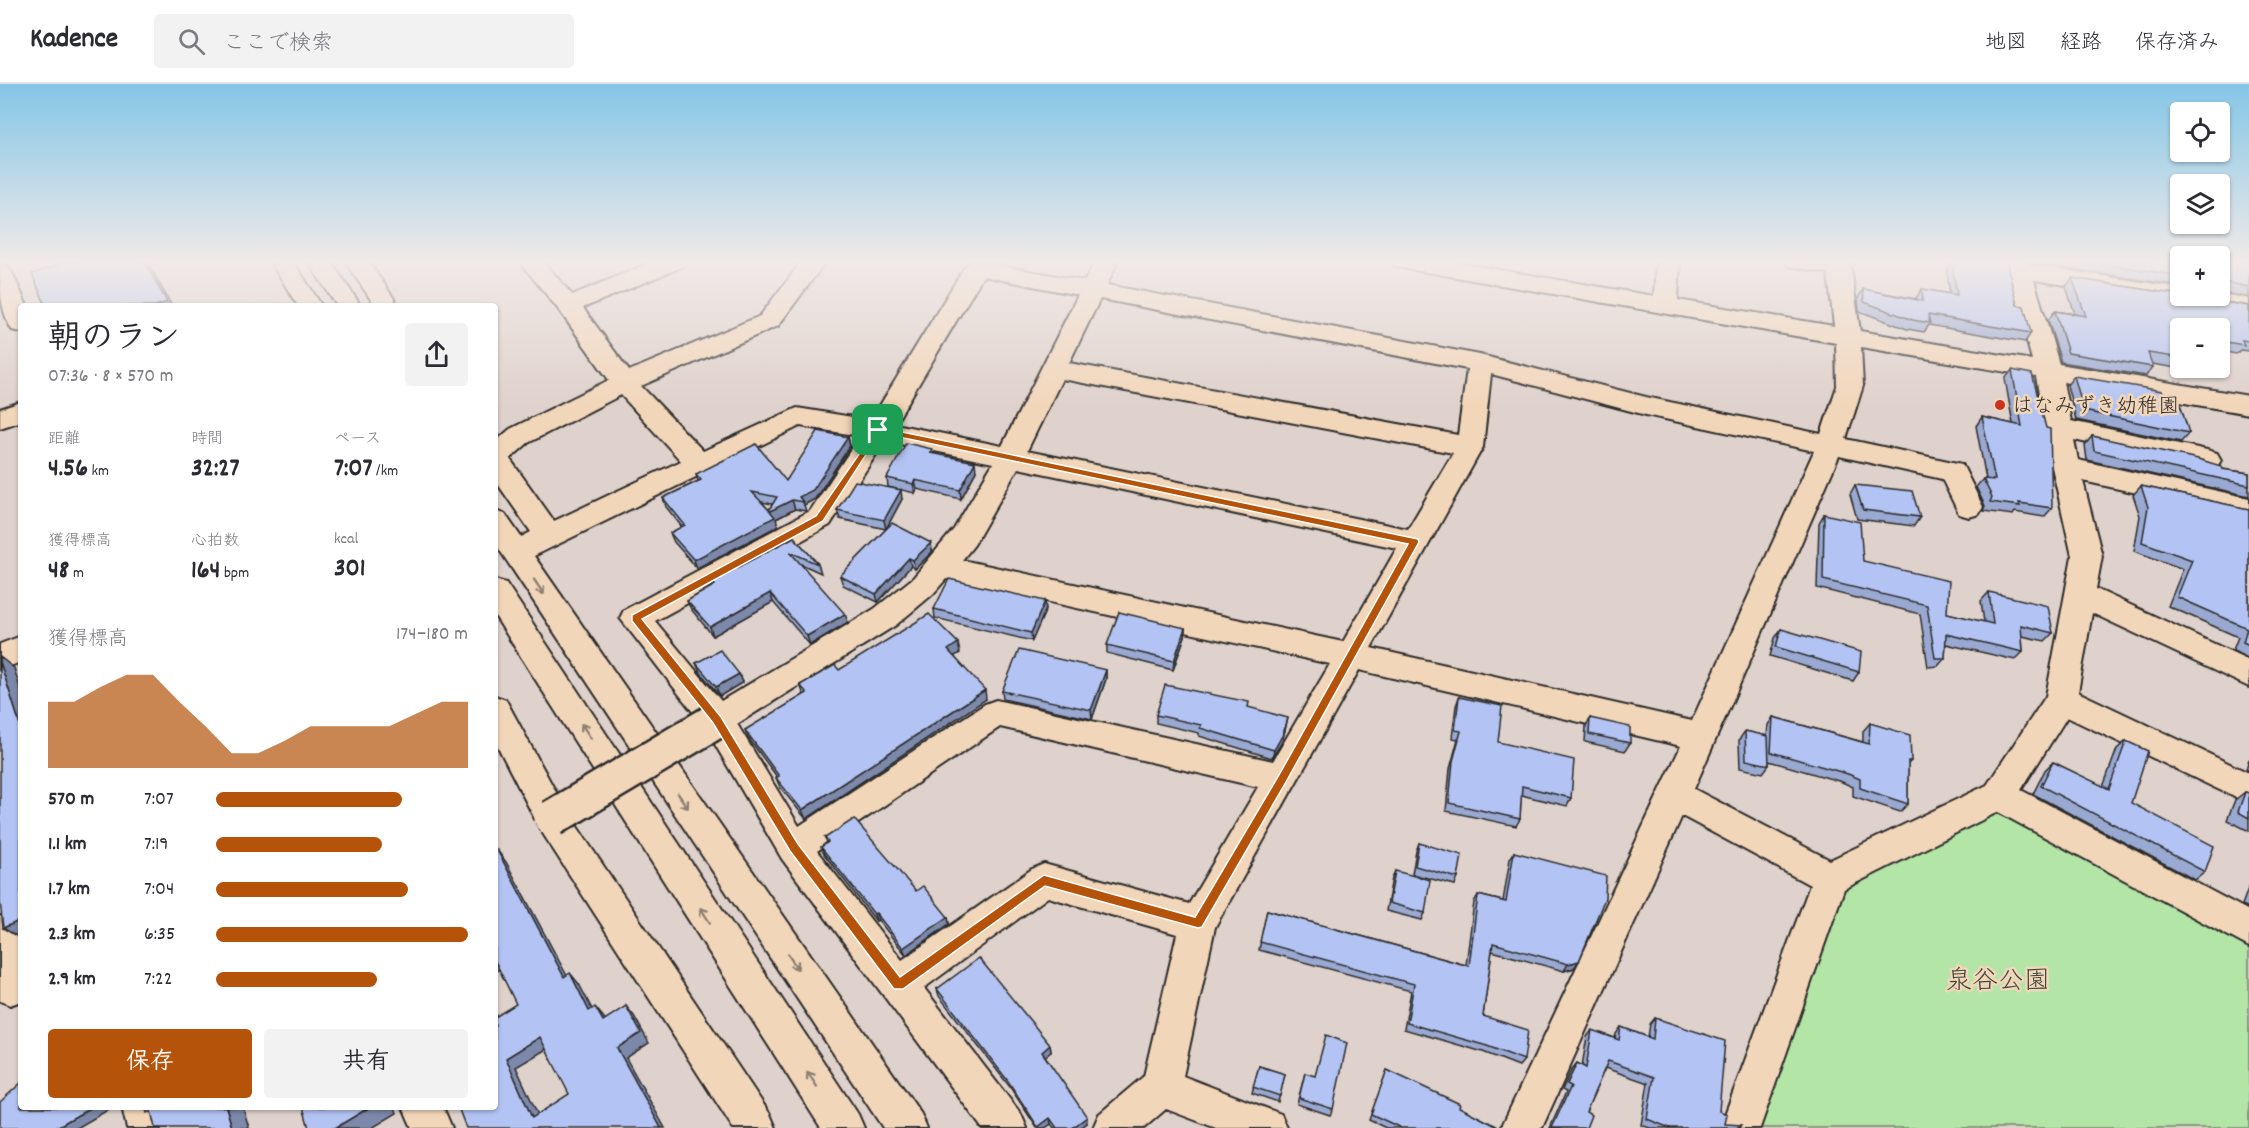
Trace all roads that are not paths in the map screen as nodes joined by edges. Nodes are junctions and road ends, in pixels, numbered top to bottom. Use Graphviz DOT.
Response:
graph roads {
  1 [pos="571,310"];
  2 [pos="777,310"];
  3 [pos="951,310"];
  4 [pos="1082,310"];
  5 [pos="1204,310"];
  6 [pos="1689,310"];
  7 [pos="1844,310"];
  8 [pos="2030,310"];
  9 [pos="18,331"];
  10 [pos="1848,336"];
  11 [pos="0,338"];
  12 [pos="1480,363"];
  13 [pos="1056,369"];
  14 [pos="2048,371"];
  15 [pos="624,383"];
  16 [pos="2249,405"];
  17 [pos="18,412"];
  18 [pos="0,419"];
  19 [pos="2060,428"];
  20 [pos="878,430"];
  21 [pos="1831,444"];
  22 [pos="1470,447"];
  23 [pos="498,455"];
  24 [pos="1010,458"];
  25 [pos="2206,460"];
  26 [pos="498,462"];
  27 [pos="699,463"];
  28 [pos="2066,467"];
  29 [pos="1969,507"];
  30 [pos="2249,508"];
  31 [pos="498,525"];
  32 [pos="549,536"];
  33 [pos="1414,542"];
  34 [pos="516,552"];
  35 [pos="939,566"];
  36 [pos="2081,595"];
  37 [pos="498,596"];
  38 [pos="18,649"];
  39 [pos="1351,656"];
  40 [pos="0,658"];
  41 [pos="2249,674"];
  42 [pos="2061,699"];
  43 [pos="498,715"];
  44 [pos="717,720"];
  45 [pos="1701,737"];
  46 [pos="1283,778"];
  47 [pos="2249,789"];
  48 [pos="1674,795"];
  49 [pos="1999,795"];
  50 [pos="552,818"];
  51 [pos="794,848"];
  52 [pos="1830,878"];
  53 [pos="1198,923"];
  54 [pos="2249,930"];
  55 [pos="0,933"];
  56 [pos="18,979"];
  57 [pos="898,985"];
  58 [pos="1161,1087"];
  59 [pos="143,1110"];
  60 [pos="424,1110"];
  61 [pos="147,1128"];
  62 [pos="432,1128"];
  63 [pos="756,1128"];
  64 [pos="843,1128"];
  65 [pos="907,1128"];
  66 [pos="1006,1128"];
  67 [pos="1113,1128"];
  68 [pos="1267,1128"];
  69 [pos="1521,1128"];
  70 [pos="1740,1128"];
  1 -- 15 [label="street"];
  2 -- 15 [label="street"];
  3 -- 20 [label="street"];
  4 -- 13 [label="street"];
  5 -- 12 [label="street"];
  6 -- 10 [label="street"];
  7 -- 10 [label="street"];
  8 -- 14 [label="street"];
  9 -- 11 [label="street"];
  10 -- 14 [label="street"];
  10 -- 21 [label="street"];
  12 -- 21 [label="street"];
  12 -- 22 [label="street"];
  13 -- 22 [label="street"];
  13 -- 24 [label="street"];
  14 -- 16 [label="street"];
  14 -- 19 [label="street"];
  15 -- 23 [label="street"];
  15 -- 27 [label="street"];
  17 -- 18 [label="street"];
  19 -- 25 [label="street"];
  19 -- 28 [label="street"];
  20 -- 24 [label="street"];
  20 -- 27 [label="street"];
  20 -- 44 [label="street"];
  21 -- 29 [label="street"];
  21 -- 45 [label="street"];
  22 -- 33 [label="street"];
  24 -- 33 [label="street"];
  24 -- 35 [label="street"];
  26 -- 32 [label="street"];
  27 -- 32 [label="street"];
  28 -- 30 [label="street"];
  28 -- 36 [label="street"];
  31 -- 34 [label="street"];
  32 -- 34 [label="street"];
  33 -- 39 [label="street"];
  34 -- 65 [label="street, one-way"];
  35 -- 39 [label="street"];
  35 -- 44 [label="street"];
  36 -- 41 [label="street"];
  36 -- 42 [label="street"];
  64 -- 37 [label="street, one-way"];
  38 -- 40 [label="street"];
  39 -- 45 [label="street"];
  39 -- 46 [label="street"];
  42 -- 47 [label="street"];
  42 -- 49 [label="street"];
  43 -- 50 [label="street"];
  44 -- 50 [label="street, bridge"];
  44 -- 51 [label="street"];
  45 -- 48 [label="street"];
  46 -- 51 [label="street"];
  46 -- 53 [label="street"];
  48 -- 52 [label="street"];
  48 -- 69 [label="street"];
  49 -- 52 [label="street"];
  49 -- 54 [label="street"];
  50 -- 63 [label="street"];
  51 -- 57 [label="street"];
  52 -- 70 [label="street"];
  53 -- 57 [label="street"];
  53 -- 58 [label="street"];
  55 -- 56 [label="street"];
  57 -- 66 [label="street"];
  58 -- 67 [label="street"];
  58 -- 68 [label="street"];
  59 -- 61 [label="street"];
  60 -- 62 [label="street"];
}
